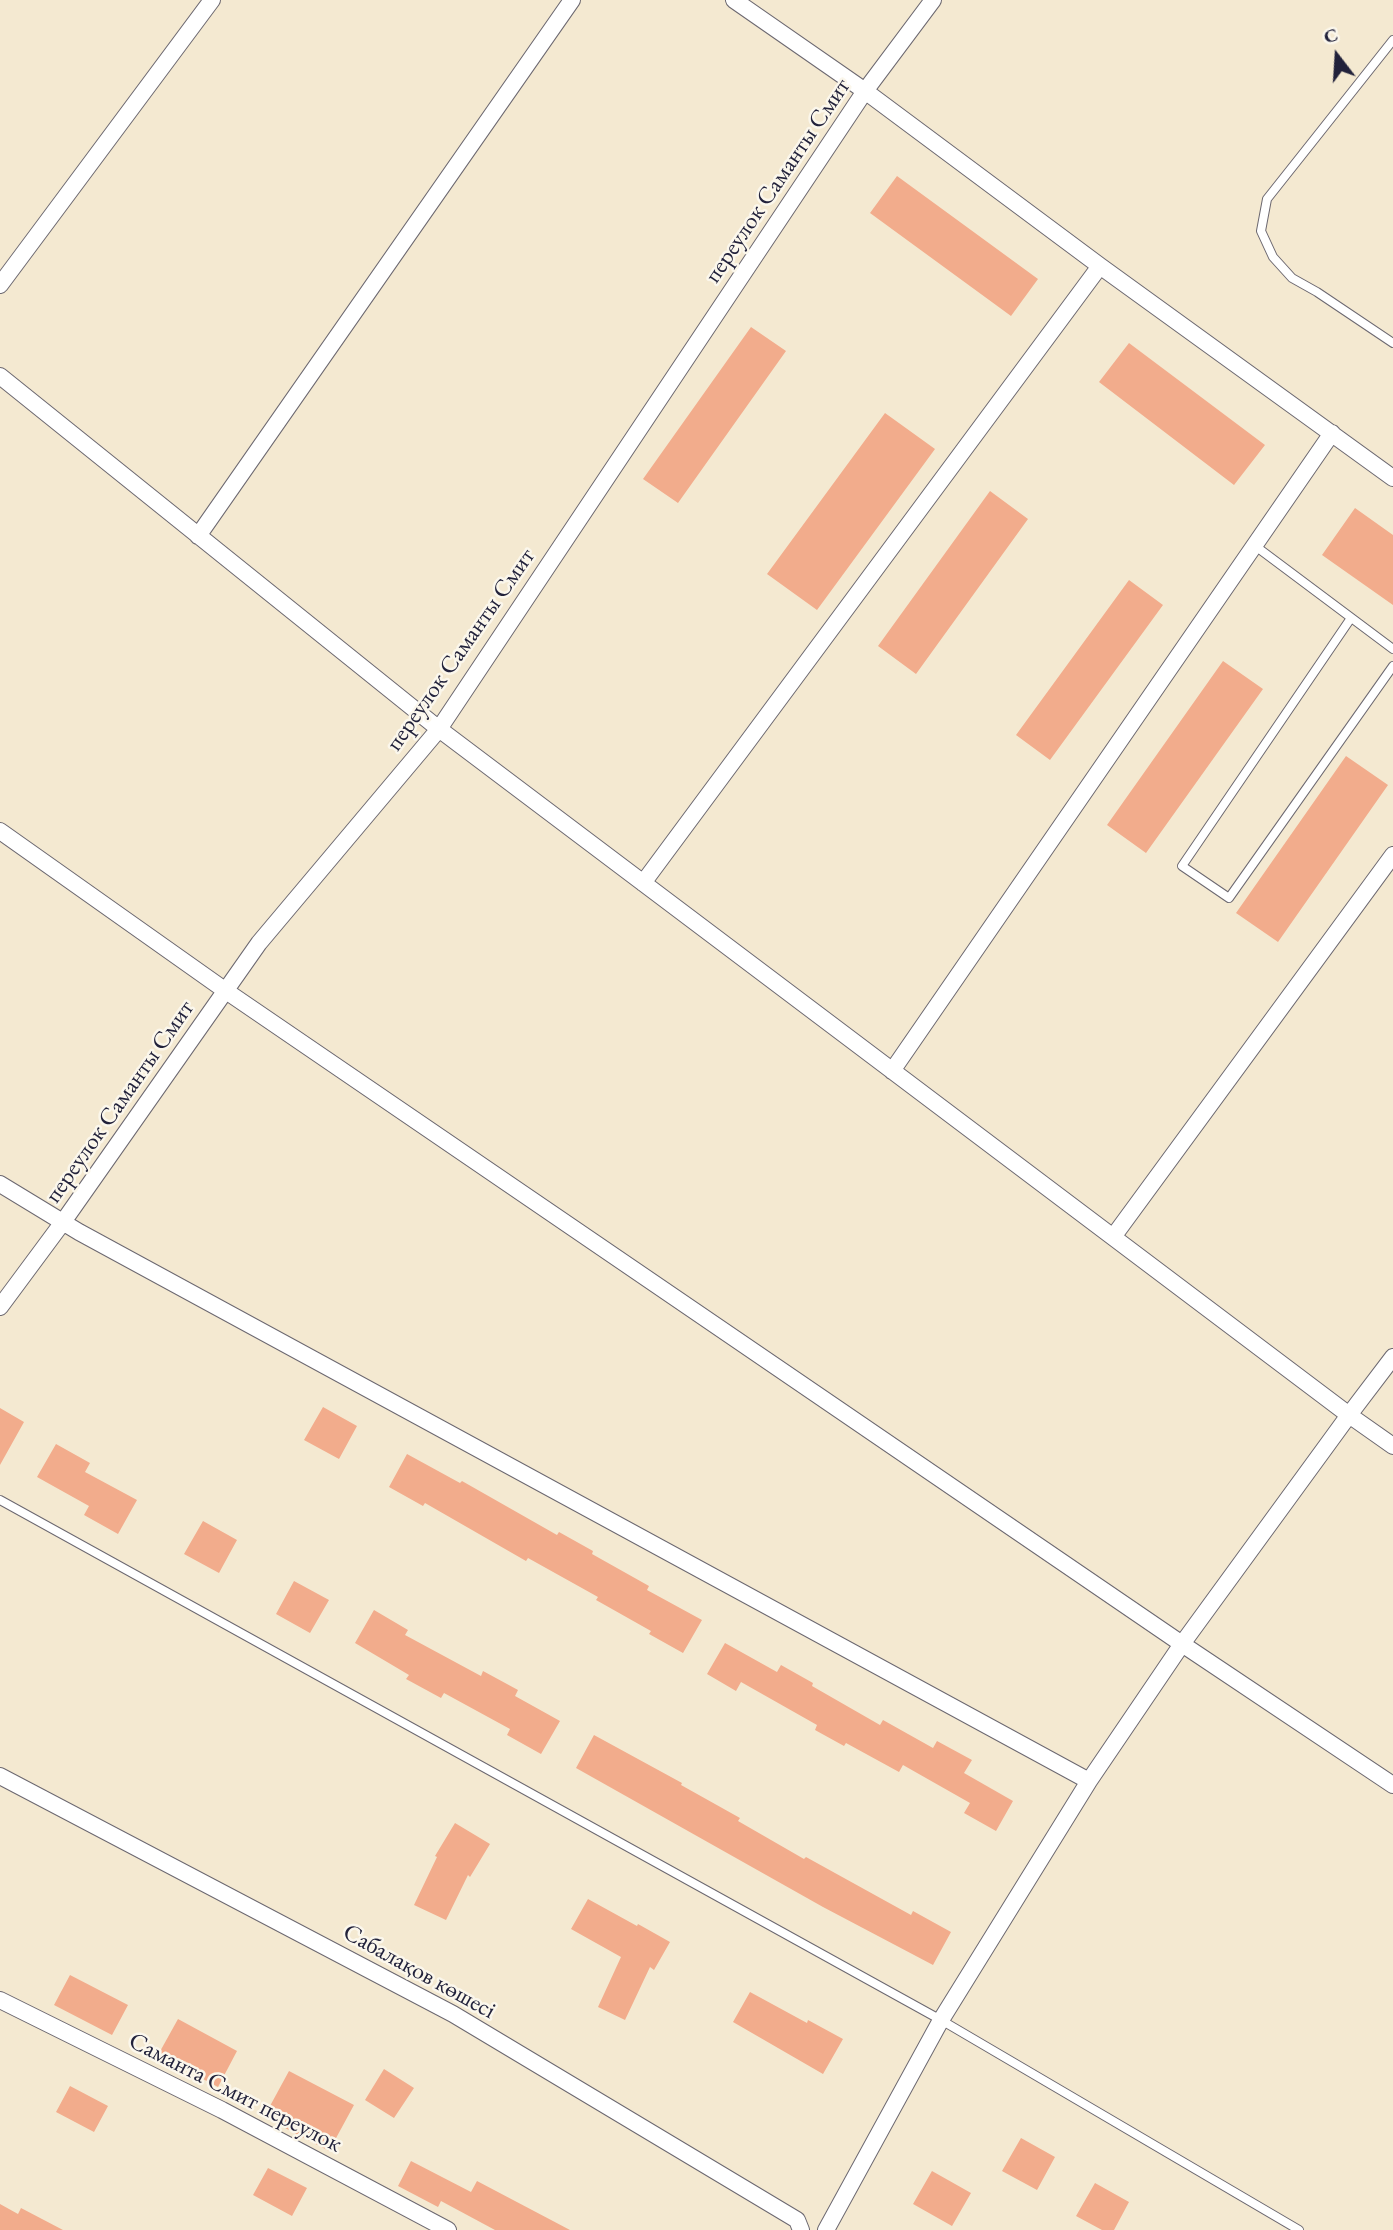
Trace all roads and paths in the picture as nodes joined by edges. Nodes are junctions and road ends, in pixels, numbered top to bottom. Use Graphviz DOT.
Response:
graph roads {
  1 [pos="212,0"];
  2 [pos="572,0"];
  3 [pos="734,0"];
  4 [pos="933,0"];
  5 [pos="1393,40"];
  6 [pos="865,91"];
  7 [pos="1100,266"];
  8 [pos="0,285"];
  9 [pos="1393,343"];
  10 [pos="0,376"];
  11 [pos="1332,433"];
  12 [pos="1393,478"];
  13 [pos="198,536"];
  14 [pos="1254,545"];
  15 [pos="1352,618"];
  16 [pos="1393,649"];
  17 [pos="1393,666"];
  18 [pos="439,730"];
  19 [pos="0,831"];
  20 [pos="1393,855"];
  21 [pos="643,883"];
  22 [pos="226,991"];
  23 [pos="892,1071"];
  24 [pos="0,1184"];
  25 [pos="63,1222"];
  26 [pos="1113,1237"];
  27 [pos="0,1307"];
  28 [pos="1393,1357"];
  29 [pos="1349,1415"];
  30 [pos="1393,1446"];
  31 [pos="0,1500"];
  32 [pos="1182,1644"];
  33 [pos="0,1776"];
  34 [pos="1089,1781"];
  35 [pos="1393,1785"];
  36 [pos="0,2000"];
  37 [pos="941,2020"];
  38 [pos="448,2230"];
  39 [pos="802,2230"];
  40 [pos="826,2230"];
  41 [pos="1299,2230"];
  1 -- 8 [label="street"];
  2 -- 13 [label="street"];
  3 -- 6 [label="street"];
  4 -- 6 [label="street, переулок Саманты Смит"];
  5 -- 9 [label="lane"];
  6 -- 7 [label="street"];
  6 -- 18 [label="street, переулок Саманты Смит"];
  7 -- 11 [label="street"];
  7 -- 21 [label="street"];
  10 -- 13 [label="street"];
  11 -- 12 [label="street"];
  11 -- 14 [label="street"];
  13 -- 18 [label="street"];
  14 -- 15 [label="lane"];
  14 -- 23 [label="street"];
  15 -- 16 [label="lane"];
  15 -- 17 [label="lane"];
  18 -- 21 [label="street"];
  18 -- 22 [label="street, переулок Саманты Смит"];
  19 -- 22 [label="street"];
  20 -- 26 [label="street"];
  21 -- 23 [label="street"];
  22 -- 25 [label="street, переулок Саманты Смит"];
  22 -- 32 [label="street"];
  23 -- 26 [label="street"];
  24 -- 25 [label="street"];
  25 -- 27 [label="street, переулок Саманты Смит"];
  25 -- 34 [label="street"];
  26 -- 29 [label="street"];
  28 -- 29 [label="street"];
  29 -- 30 [label="street"];
  29 -- 32 [label="street"];
  31 -- 37 [label="lane"];
  32 -- 34 [label="street"];
  32 -- 35 [label="street"];
  33 -- 39 [label="street, Сабалақов көшесі"];
  34 -- 37 [label="street"];
  36 -- 38 [label="street, Саманта Смит переулок"];
  37 -- 40 [label="street"];
  37 -- 41 [label="lane"];
}
